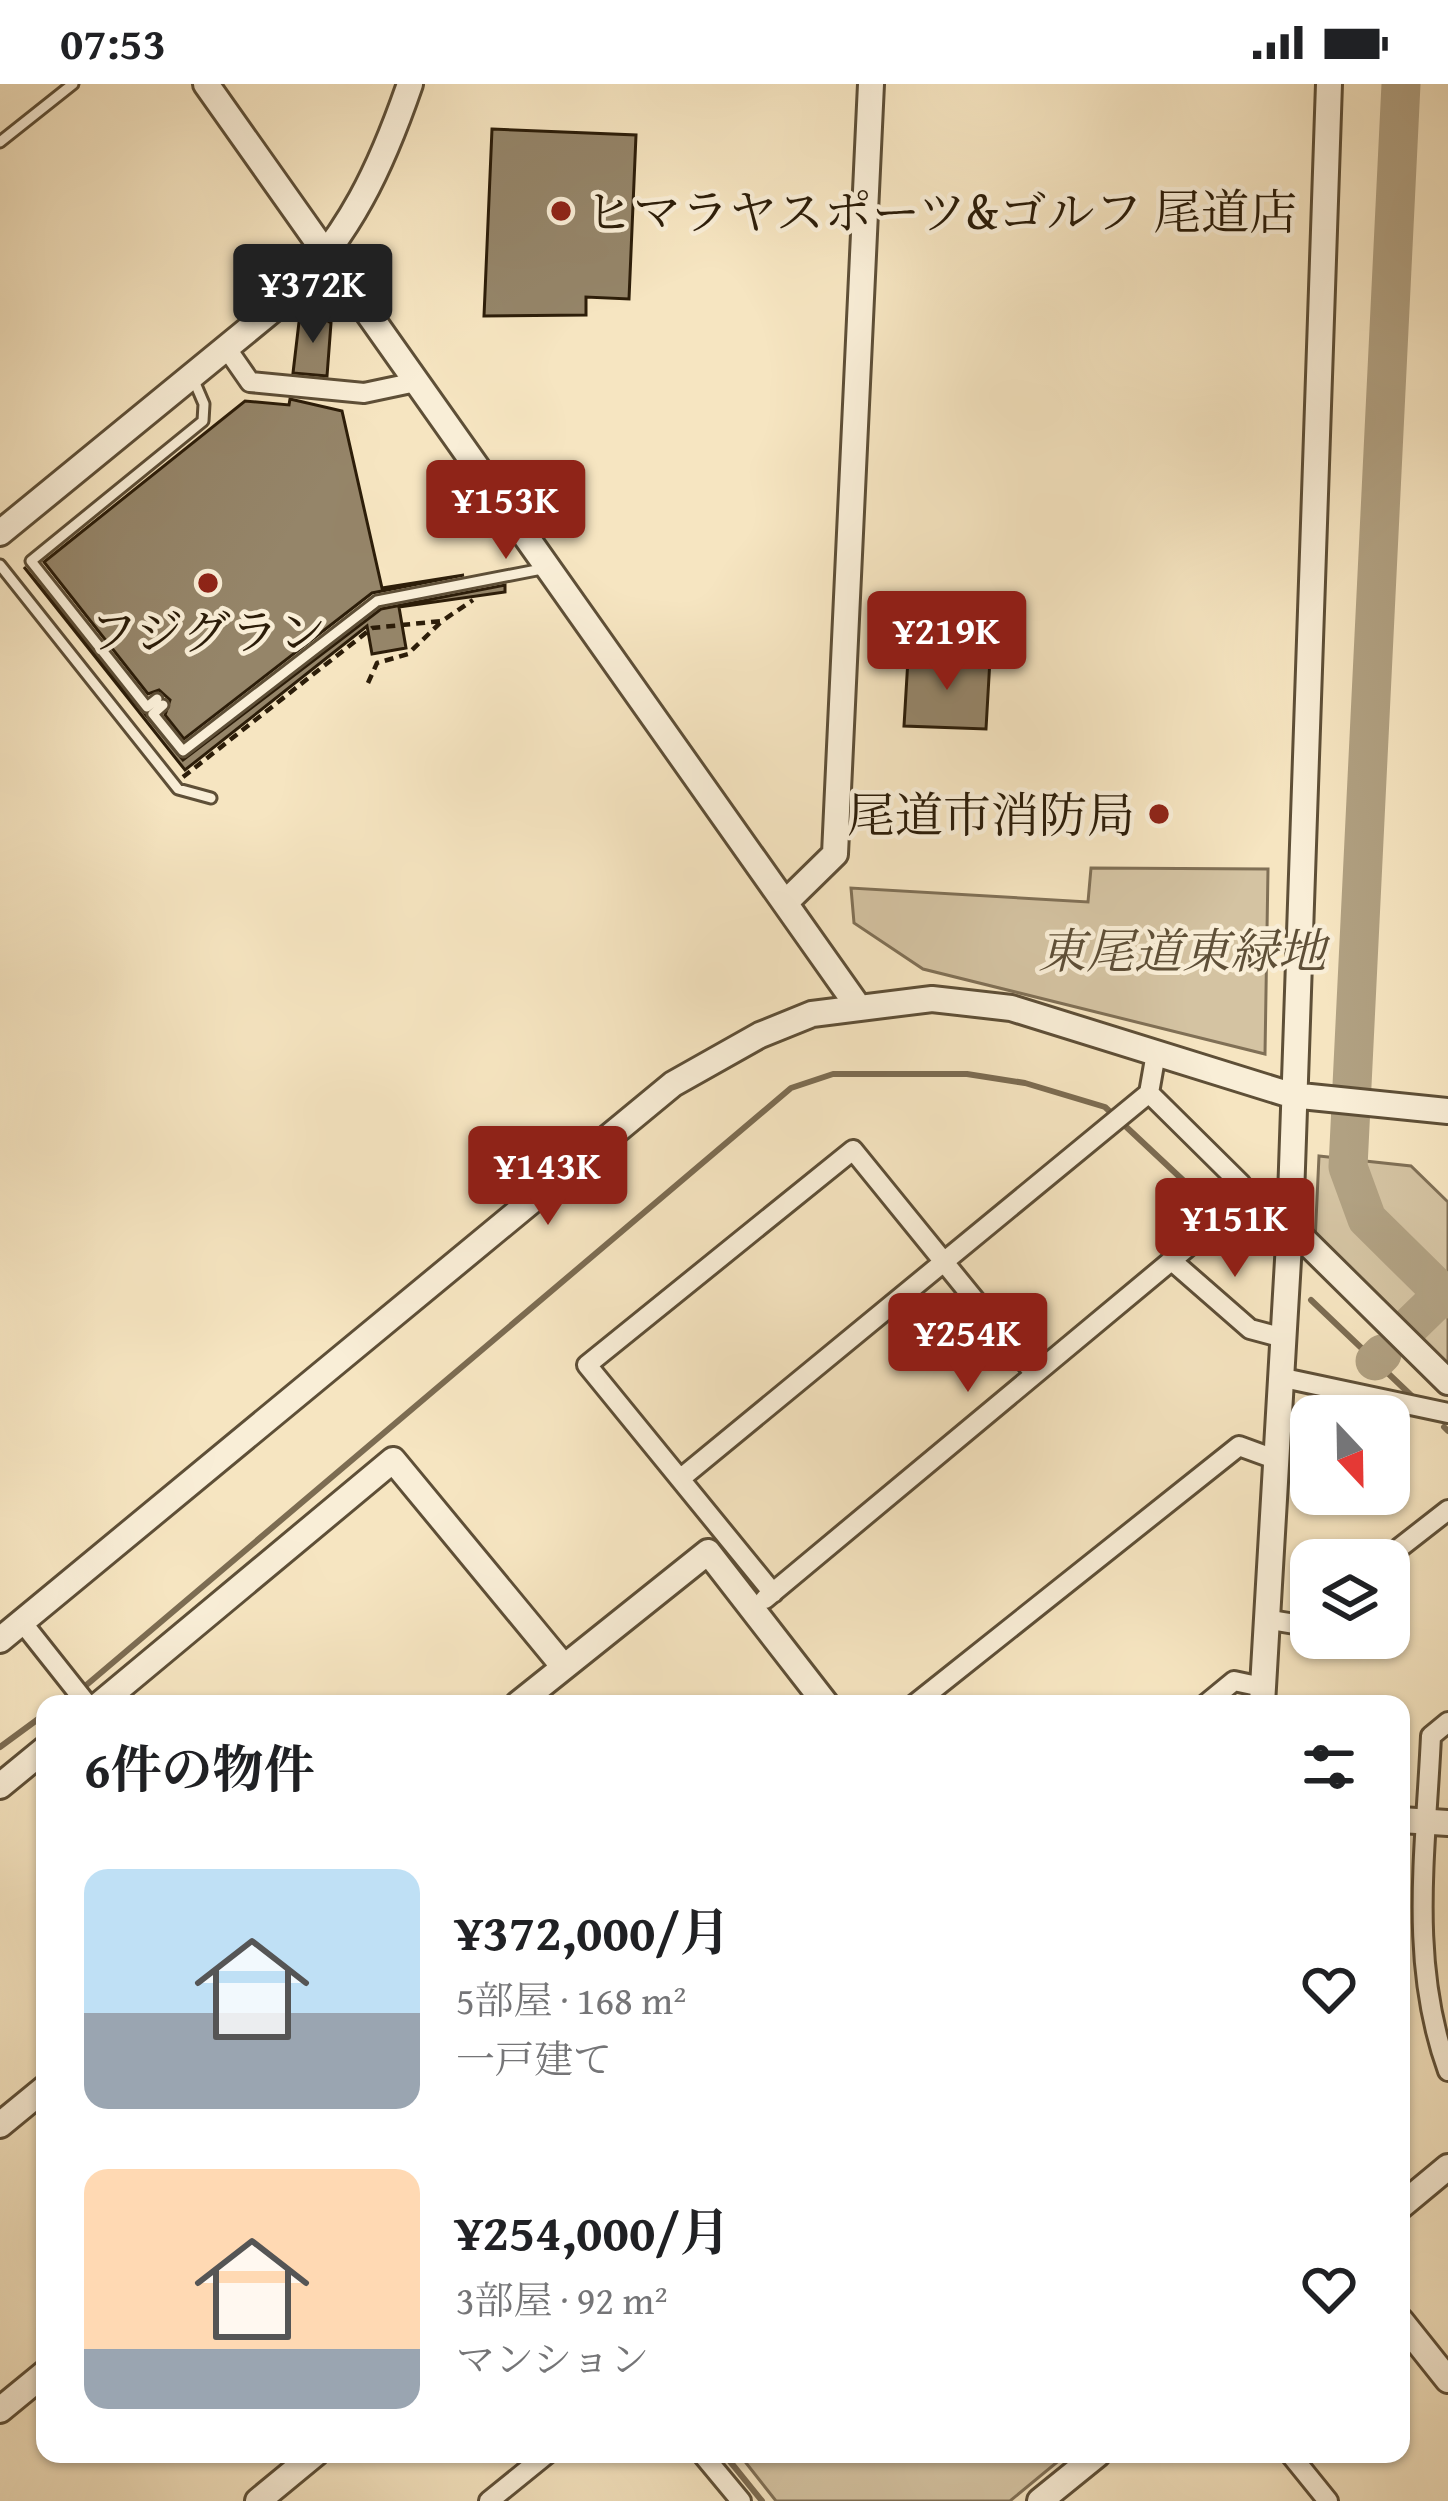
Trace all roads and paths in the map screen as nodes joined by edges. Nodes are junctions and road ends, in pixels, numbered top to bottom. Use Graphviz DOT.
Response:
graph roads {
  1 [pos="73,84"];
  2 [pos="206,84"];
  3 [pos="410,84"];
  4 [pos="871,84"];
  5 [pos="1329,84"];
  6 [pos="0,142"];
  7 [pos="327,257"];
  8 [pos="225,346"];
  9 [pos="191,375"];
  10 [pos="416,382"];
  11 [pos="0,533"];
  12 [pos="0,565"];
  13 [pos="547,567"];
  14 [pos="473,599"];
  15 [pos="442,622"];
  16 [pos="368,683"];
  17 [pos="174,784"];
  18 [pos="211,798"];
  19 [pos="785,903"];
  20 [pos="857,1005"];
  21 [pos="1156,1053"];
  22 [pos="1149,1093"];
  23 [pos="1291,1095"];
  24 [pos="1448,1111"];
  25 [pos="1290,1226"];
  26 [pos="1171,1260"];
  27 [pos="944,1262"];
  28 [pos="1280,1337"];
  29 [pos="1035,1374"];
  30 [pos="1279,1377"];
  31 [pos="1448,1382"];
  32 [pos="1448,1413"];
  33 [pos="1272,1458"];
  34 [pos="680,1479"];
  35 [pos="1448,1510"];
  36 [pos="1410,1540"];
  37 [pos="772,1593"];
  38 [pos="752,1610"];
  39 [pos="1265,1619"];
  40 [pos="22,1622"];
  41 [pos="1290,1623"];
  42 [pos="0,1640"];
  43 [pos="563,1667"];
  44 [pos="90,1695"];
  45 [pos="95,1695"];
  46 [pos="529,1695"];
  47 [pos="819,1695"];
  48 [pos="926,1695"];
  49 [pos="1217,1695"];
  50 [pos="1262,1695"];
  51 [pos="1448,1722"];
  52 [pos="36,1756"];
  53 [pos="0,1786"];
  54 [pos="1438,1822"];
  55 [pos="1448,2071"];
  56 [pos="36,2095"];
  57 [pos="0,2125"];
  58 [pos="1448,2167"];
  59 [pos="1410,2199"];
  60 [pos="1410,2332"];
  61 [pos="36,2380"];
  62 [pos="1448,2380"];
  63 [pos="0,2410"];
  64 [pos="304,2463"];
  65 [pos="536,2463"];
  66 [pos="709,2463"];
  67 [pos="1087,2463"];
  68 [pos="1297,2463"];
  69 [pos="258,2501"];
  70 [pos="490,2501"];
  71 [pos="741,2501"];
  72 [pos="1040,2501"];
  73 [pos="1327,2501"];
  1 -- 6 [label="lane"];
  2 -- 7 [label="street"];
  3 -- 7 [label="street"];
  4 -- 19 [label="street"];
  5 -- 23 [label="street"];
  7 -- 8 [label="street"];
  7 -- 10 [label="street"];
  8 -- 9 [label="street"];
  8 -- 10 [label="street"];
  9 -- 11 [label="street"];
  9 -- 13 [label="lane"];
  10 -- 13 [label="street"];
  12 -- 17 [label="lane"];
  13 -- 19 [label="street"];
  14 -- 15 [label="path"];
  15 -- 16 [label="path"];
  15 -- 17 [label="path"];
  17 -- 18 [label="lane"];
  19 -- 20 [label="street"];
  20 -- 21 [label="street"];
  20 -- 40 [label="street"];
  21 -- 22 [label="street"];
  21 -- 23 [label="street"];
  22 -- 26 [label="street"];
  22 -- 27 [label="street"];
  23 -- 24 [label="street"];
  23 -- 25 [label="street"];
  25 -- 28 [label="street"];
  25 -- 31 [label="street"];
  26 -- 28 [label="street"];
  26 -- 29 [label="street"];
  27 -- 29 [label="street"];
  27 -- 34 [label="street"];
  27 -- 34 [label="street"];
  28 -- 30 [label="street"];
  29 -- 37 [label="street"];
  30 -- 32 [label="street"];
  30 -- 33 [label="street"];
  33 -- 39 [label="street"];
  33 -- 48 [label="street"];
  34 -- 37 [label="street"];
  35 -- 36 [label="street"];
  37 -- 38 [label="street"];
  38 -- 43 [label="street"];
  38 -- 47 [label="street"];
  39 -- 41 [label="street"];
  39 -- 50 [label="street"];
  40 -- 42 [label="street"];
  40 -- 44 [label="street"];
  43 -- 45 [label="street"];
  43 -- 46 [label="street"];
  49 -- 50 [label="street"];
  51 -- 54 [label="street"];
  52 -- 53 [label="street"];
  54 -- 55 [label="street"];
  56 -- 57 [label="street"];
  58 -- 59 [label="street"];
  60 -- 62 [label="street"];
  61 -- 63 [label="street"];
  64 -- 69 [label="street"];
  65 -- 70 [label="street"];
  66 -- 71 [label="street"];
  67 -- 72 [label="street"];
  68 -- 73 [label="street"];
}
